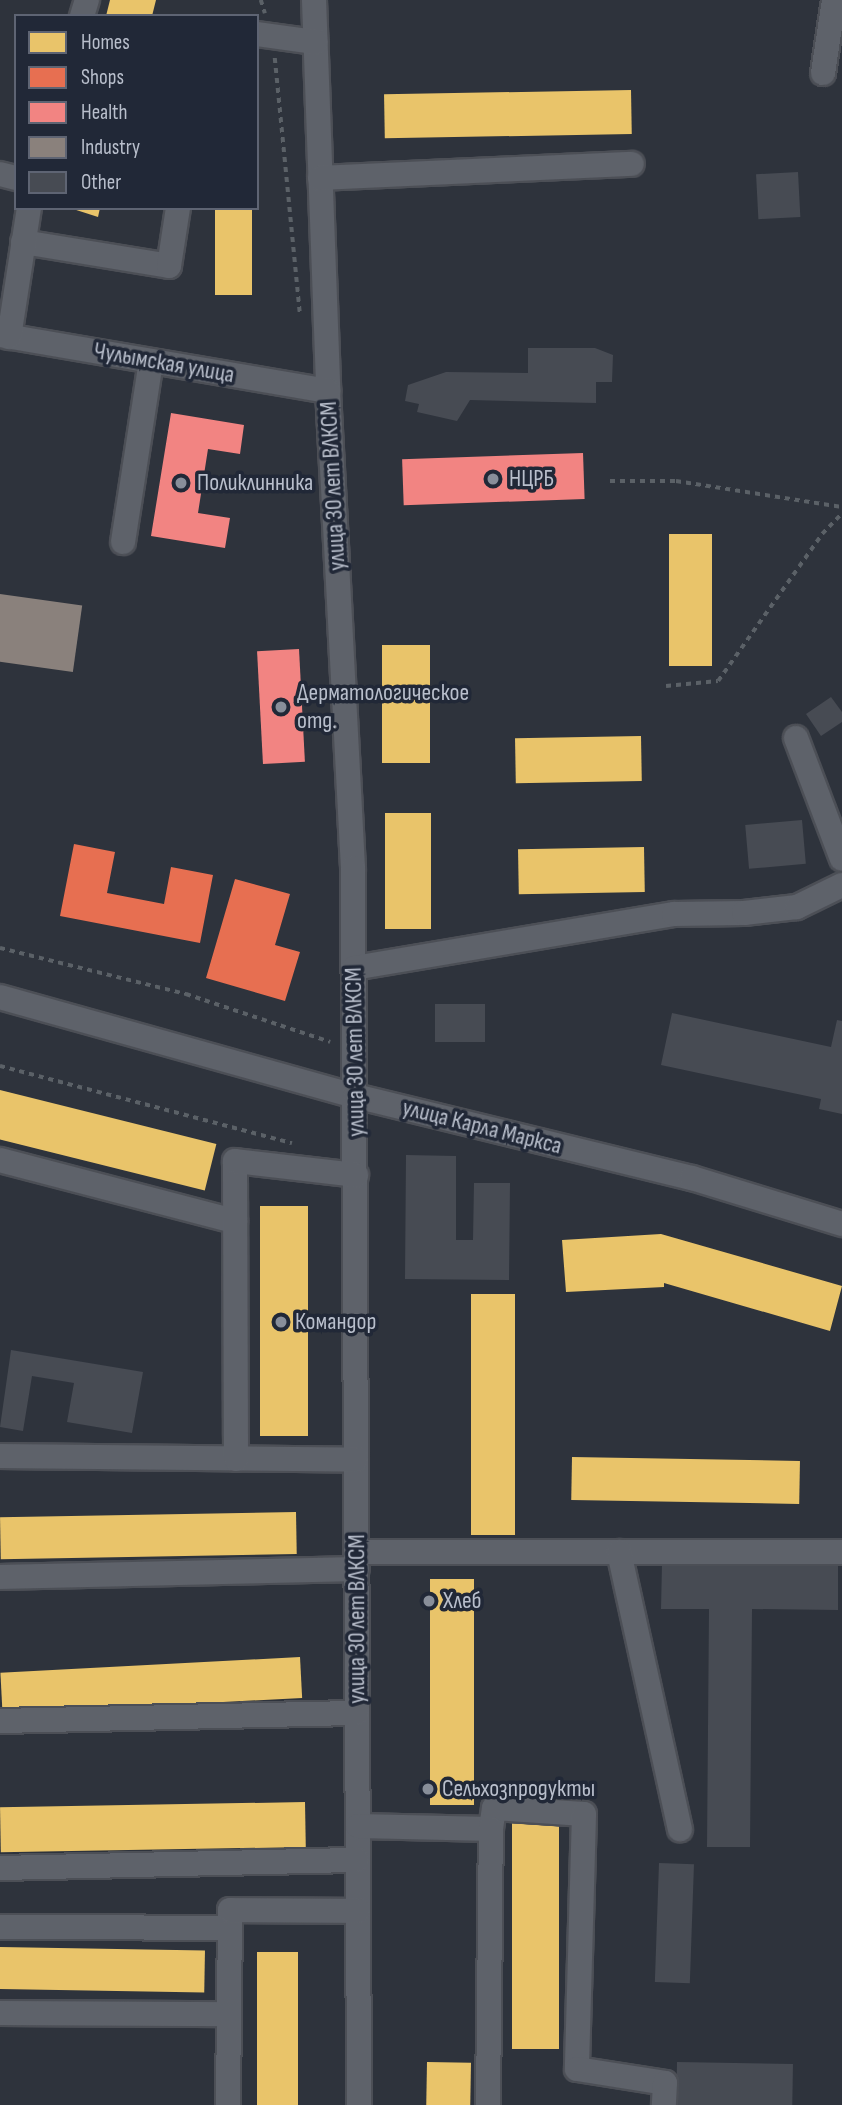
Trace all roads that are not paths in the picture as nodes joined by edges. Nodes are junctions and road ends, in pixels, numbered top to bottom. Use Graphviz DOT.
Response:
graph roads {
  1 [pos="314,0"];
  2 [pos="834,0"];
  3 [pos="265,35"];
  4 [pos="315,42"];
  5 [pos="823,73"];
  6 [pos="632,164"];
  7 [pos="320,178"];
  8 [pos="29,210"];
  9 [pos="178,210"];
  10 [pos="23,242"];
  11 [pos="4,336"];
  12 [pos="151,361"];
  13 [pos="328,391"];
  14 [pos="123,542"];
  15 [pos="796,738"];
  16 [pos="842,859"];
  17 [pos="842,885"];
  18 [pos="354,968"];
  19 [pos="0,997"];
  20 [pos="355,1096"];
  21 [pos="0,1160"];
  22 [pos="356,1175"];
  23 [pos="235,1221"];
  24 [pos="842,1224"];
  25 [pos="0,1456"];
  26 [pos="236,1459"];
  27 [pos="356,1460"];
  28 [pos="619,1552"];
  29 [pos="842,1552"];
  30 [pos="357,1561"];
  31 [pos="0,1577"];
  32 [pos="357,1713"];
  33 [pos="0,1721"];
  34 [pos="358,1826"];
  35 [pos="491,1829"];
  36 [pos="680,1829"];
  37 [pos="358,1860"];
  38 [pos="0,1868"];
  39 [pos="358,1911"];
  40 [pos="0,1927"];
  41 [pos="230,1928"];
  42 [pos="0,2013"];
  43 [pos="229,2014"];
  44 [pos="228,2105"];
  45 [pos="359,2105"];
  46 [pos="488,2105"];
  47 [pos="664,2105"];
  1 -- 4 [label="street, улица 30 лет ВЛКСМ"];
  2 -- 5 [label="street"];
  3 -- 4 [label="street"];
  4 -- 7 [label="street, улица 30 лет ВЛКСМ"];
  6 -- 7 [label="street"];
  7 -- 13 [label="street, улица 30 лет ВЛКСМ"];
  8 -- 10 [label="street"];
  9 -- 10 [label="street"];
  10 -- 11 [label="street"];
  11 -- 12 [label="street, Чулымская улица"];
  12 -- 13 [label="street, Чулымская улица"];
  12 -- 14 [label="street"];
  13 -- 18 [label="street, улица 30 лет ВЛКСМ"];
  15 -- 16 [label="street"];
  17 -- 18 [label="street"];
  18 -- 20 [label="street, улица 30 лет ВЛКСМ"];
  19 -- 20 [label="street, улица Карла Маркса"];
  20 -- 22 [label="street, улица 30 лет ВЛКСМ"];
  20 -- 24 [label="street, улица Карла Маркса"];
  21 -- 23 [label="street"];
  22 -- 23 [label="street"];
  22 -- 27 [label="street, улица 30 лет ВЛКСМ"];
  23 -- 26 [label="street"];
  25 -- 26 [label="street"];
  26 -- 27 [label="street"];
  27 -- 30 [label="street, улица 30 лет ВЛКСМ"];
  28 -- 29 [label="street"];
  28 -- 30 [label="street"];
  28 -- 36 [label="street"];
  30 -- 31 [label="street"];
  30 -- 32 [label="street, улица 30 лет ВЛКСМ"];
  32 -- 33 [label="street"];
  32 -- 34 [label="street, улица 30 лет ВЛКСМ"];
  34 -- 35 [label="street"];
  34 -- 37 [label="street, улица 30 лет ВЛКСМ"];
  35 -- 46 [label="street"];
  35 -- 47 [label="street"];
  37 -- 38 [label="street"];
  37 -- 39 [label="street, улица 30 лет ВЛКСМ"];
  39 -- 41 [label="street"];
  39 -- 45 [label="street, улица 30 лет ВЛКСМ"];
  40 -- 41 [label="street"];
  41 -- 43 [label="street"];
  42 -- 43 [label="street"];
  43 -- 44 [label="street"];
}
